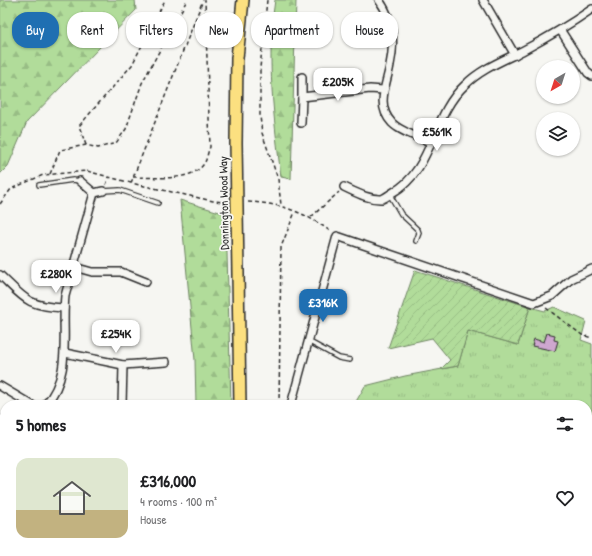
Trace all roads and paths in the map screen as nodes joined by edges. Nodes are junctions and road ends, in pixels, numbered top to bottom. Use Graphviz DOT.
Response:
graph roads {
  1 [pos="165,0"];
  2 [pos="187,0"];
  3 [pos="204,0"];
  4 [pos="243,0"];
  5 [pos="267,0"];
  6 [pos="379,0"];
  7 [pos="483,0"];
  8 [pos="592,9"];
  9 [pos="561,31"];
  10 [pos="515,54"];
  11 [pos="592,76"];
  12 [pos="302,77"];
  13 [pos="383,90"];
  14 [pos="302,97"];
  15 [pos="301,123"];
  16 [pos="430,142"];
  17 [pos="86,145"];
  18 [pos="50,174"];
  19 [pos="133,177"];
  20 [pos="80,181"];
  21 [pos="39,185"];
  22 [pos="344,187"];
  23 [pos="103,191"];
  24 [pos="94,193"];
  25 [pos="389,195"];
  26 [pos="225,202"];
  27 [pos="248,202"];
  28 [pos="158,203"];
  29 [pos="281,205"];
  30 [pos="295,212"];
  31 [pos="311,217"];
  32 [pos="336,236"];
  33 [pos="416,241"];
  34 [pos="74,267"];
  35 [pos="592,269"];
  36 [pos="0,275"];
  37 [pos="146,282"];
  38 [pos="541,301"];
  39 [pos="64,308"];
  40 [pos="592,338"];
  41 [pos="308,341"];
  42 [pos="65,353"];
  43 [pos="350,360"];
  44 [pos="166,362"];
  45 [pos="122,365"];
  46 [pos="0,386"];
  47 [pos="24,400"];
  48 [pos="49,400"];
  49 [pos="122,400"];
  50 [pos="240,400"];
  51 [pos="279,400"];
  52 [pos="292,400"];
  1 -- 17 [label="path"];
  2 -- 17 [label="path"];
  3 -- 19 [label="path"];
  3 -- 19 [label="path"];
  4 -- 50 [label="main road, Donnington Wood Way"];
  5 -- 29 [label="path"];
  6 -- 13 [label="street"];
  7 -- 10 [label="street"];
  8 -- 9 [label="street"];
  9 -- 10 [label="street"];
  9 -- 11 [label="street"];
  10 -- 16 [label="street"];
  12 -- 14 [label="street"];
  13 -- 14 [label="street"];
  13 -- 16 [label="street"];
  14 -- 15 [label="street"];
  16 -- 25 [label="street"];
  17 -- 18 [label="path"];
  19 -- 26 [label="path"];
  20 -- 21 [label="lane"];
  20 -- 24 [label="street"];
  22 -- 25 [label="street"];
  22 -- 31 [label="path"];
  23 -- 24 [label="street"];
  23 -- 28 [label="lane"];
  24 -- 34 [label="street"];
  25 -- 33 [label="lane"];
  27 -- 29 [label="path"];
  29 -- 30 [label="path"];
  30 -- 31 [label="path"];
  30 -- 51 [label="path"];
  31 -- 32 [label="path"];
  32 -- 38 [label="street"];
  32 -- 41 [label="street"];
  34 -- 37 [label="street"];
  34 -- 39 [label="street"];
  35 -- 38 [label="street"];
  36 -- 39 [label="street"];
  38 -- 40 [label="path"];
  39 -- 42 [label="street"];
  41 -- 43 [label="lane"];
  41 -- 52 [label="street"];
  42 -- 45 [label="street"];
  42 -- 48 [label="street"];
  44 -- 45 [label="street"];
  45 -- 49 [label="street"];
  46 -- 47 [label="street"];
}
